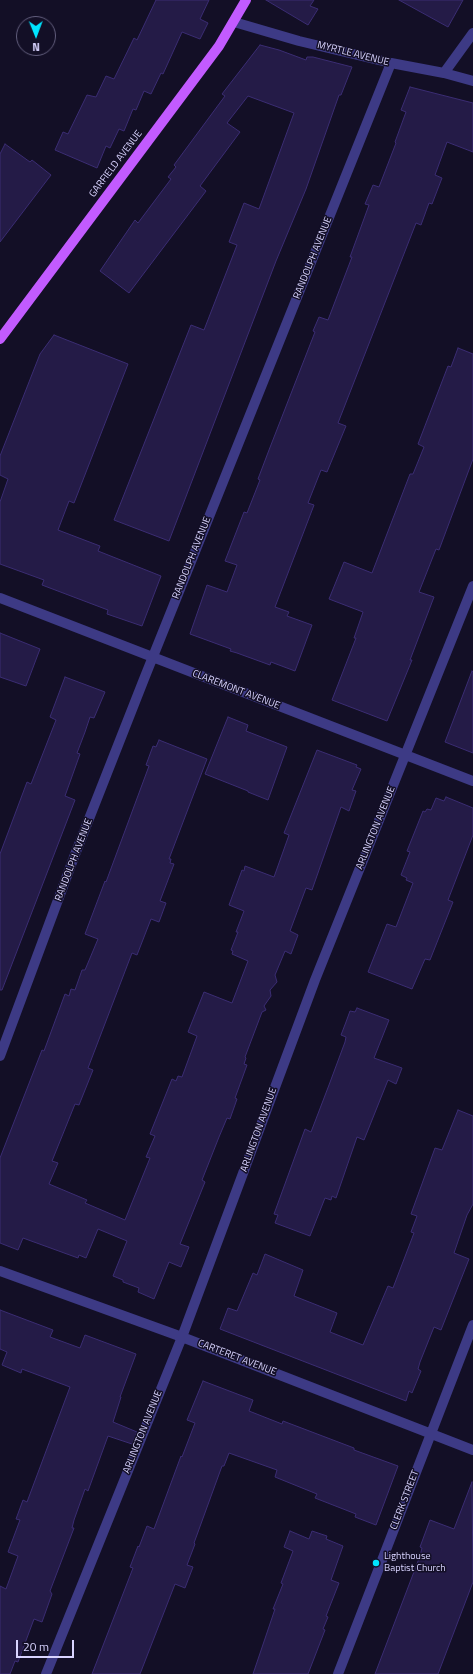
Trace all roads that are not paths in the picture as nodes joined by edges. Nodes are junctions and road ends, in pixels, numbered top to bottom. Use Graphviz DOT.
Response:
graph roads {
  1 [pos="246,0"];
  2 [pos="234,22"];
  3 [pos="473,33"];
  4 [pos="391,63"];
  5 [pos="444,73"];
  6 [pos="473,81"];
  7 [pos="0,339"];
  8 [pos="473,586"];
  9 [pos="0,598"];
  10 [pos="152,658"];
  11 [pos="405,755"];
  12 [pos="473,781"];
  13 [pos="0,1056"];
  14 [pos="0,1272"];
  15 [pos="473,1326"];
  16 [pos="182,1337"];
  17 [pos="431,1433"];
  18 [pos="473,1450"];
  19 [pos="46,1674"];
  20 [pos="338,1674"];
  1 -- 2 [label="main road, GARFIELD AVENUE"];
  2 -- 4 [label="street, MYRTLE AVENUE"];
  2 -- 7 [label="main road, GARFIELD AVENUE"];
  3 -- 5 [label="street"];
  4 -- 5 [label="street, MYRTLE AVENUE"];
  4 -- 10 [label="street, RANDOLPH AVENUE"];
  5 -- 6 [label="street, MYRTLE AVENUE"];
  8 -- 11 [label="street, ARLINGTON AVENUE"];
  9 -- 10 [label="street, CLAREMONT AVENUE"];
  10 -- 11 [label="street, CLAREMONT AVENUE"];
  10 -- 13 [label="street, RANDOLPH AVENUE"];
  11 -- 12 [label="street, CLAREMONT AVENUE"];
  11 -- 16 [label="street, ARLINGTON AVENUE"];
  14 -- 16 [label="street, CARTERET AVENUE"];
  15 -- 17 [label="street, CLERK STREET"];
  16 -- 17 [label="street, CARTERET AVENUE"];
  16 -- 19 [label="street, ARLINGTON AVENUE"];
  17 -- 18 [label="street, CARTERET AVENUE"];
  17 -- 20 [label="street, CLERK STREET"];
}
